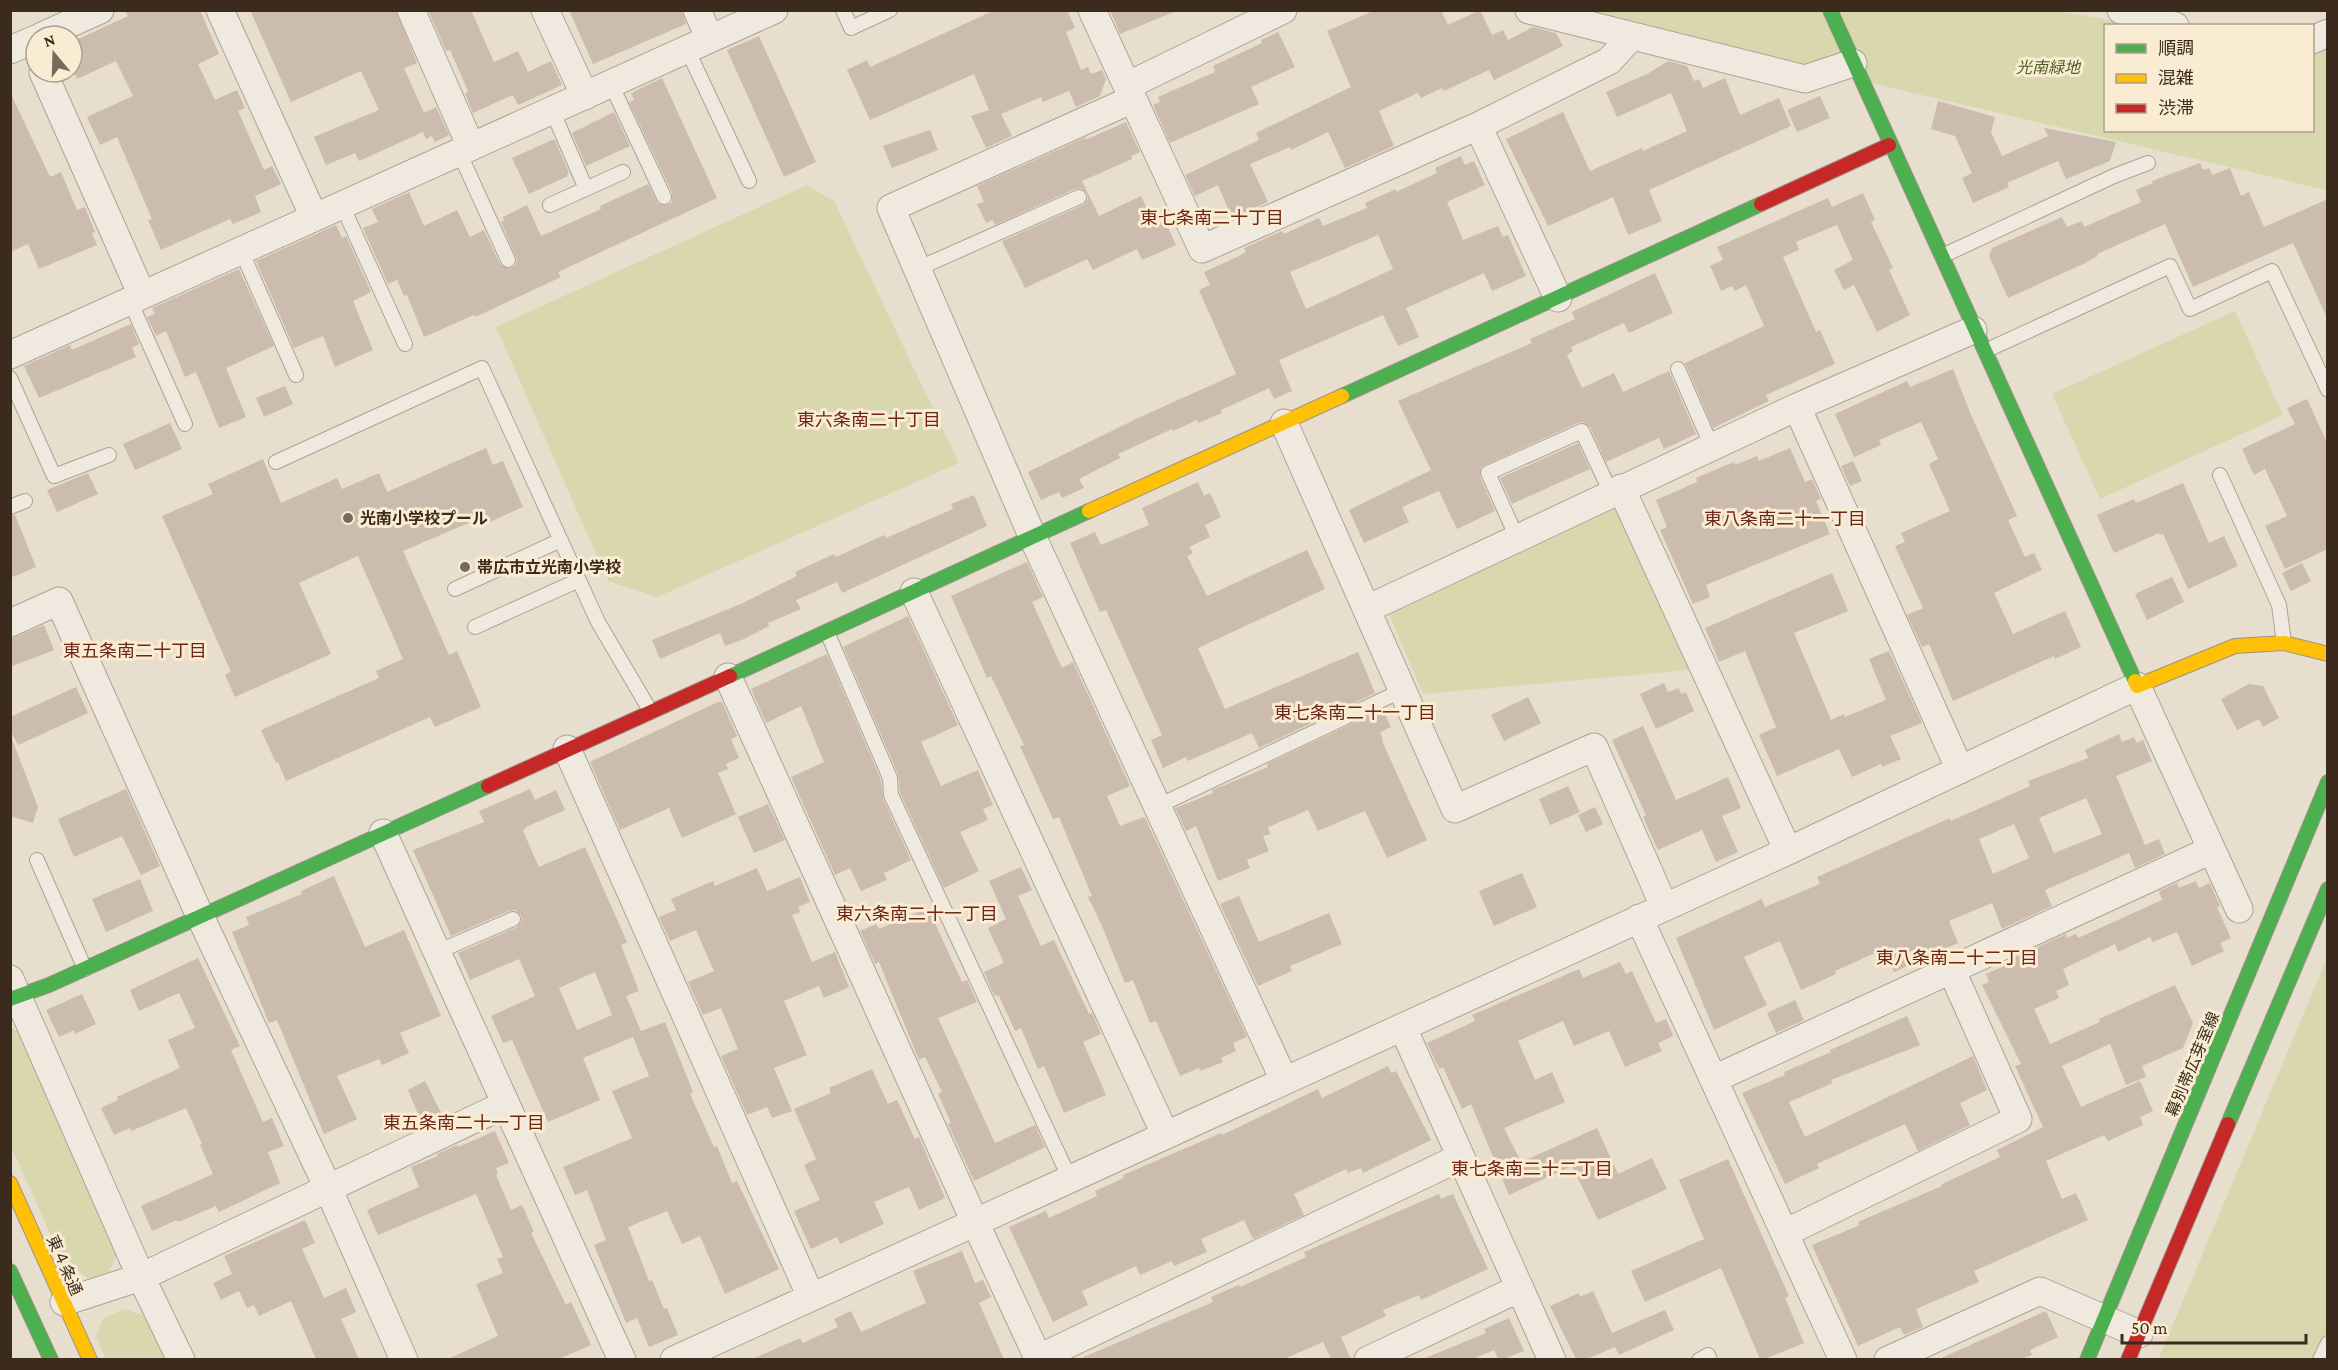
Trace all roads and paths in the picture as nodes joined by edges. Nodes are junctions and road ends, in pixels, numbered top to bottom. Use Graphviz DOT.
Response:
graph roads {
  1 [pos="100,10"];
  2 [pos="220,10"];
  3 [pos="411,10"];
  4 [pos="545,10"];
  5 [pos="697,10"];
  6 [pos="774,10"];
  7 [pos="843,10"];
  8 [pos="890,10"];
  9 [pos="1092,10"];
  10 [pos="1283,10"];
  11 [pos="1529,10"];
  12 [pos="1830,10"];
  13 [pos="2121,10"];
  14 [pos="72,24"];
  15 [pos="2168,24"];
  16 [pos="2328,33"];
  17 [pos="1632,36"];
  18 [pos="2314,40"];
  19 [pos="699,44"];
  20 [pos="1852,63"];
  21 [pos="48,84"];
  22 [pos="611,84"];
  23 [pos="1130,93"];
  24 [pos="585,96"];
  25 [pos="552,110"];
  26 [pos="1478,126"];
  27 [pos="1889,145"];
  28 [pos="465,150"];
  29 [pos="2148,163"];
  30 [pos="623,172"];
  31 [pos="749,181"];
  32 [pos="586,189"];
  33 [pos="664,197"];
  34 [pos="1079,197"];
  35 [pos="342,205"];
  36 [pos="550,205"];
  37 [pos="314,217"];
  38 [pos="241,250"];
  39 [pos="1940,257"];
  40 [pos="508,260"];
  41 [pos="917,269"];
  42 [pos="136,298"];
  43 [pos="1558,298"];
  44 [pos="1978,341"];
  45 [pos="405,344"];
  46 [pos="10,355"];
  47 [pos="1678,369"];
  48 [pos="296,375"];
  49 [pos="10,378"];
  50 [pos="2328,390"];
  51 [pos="1797,407"];
  52 [pos="1284,423"];
  53 [pos="185,424"];
  54 [pos="1712,447"];
  55 [pos="109,455"];
  56 [pos="276,462"];
  57 [pos="2220,475"];
  58 [pos="1616,491"];
  59 [pos="25,501"];
  60 [pos="10,507"];
  61 [pos="1033,538"];
  62 [pos="1517,538"];
  63 [pos="561,540"];
  64 [pos="579,579"];
  65 [pos="455,589"];
  66 [pos="914,592"];
  67 [pos="1367,609"];
  68 [pos="10,623"];
  69 [pos="475,627"];
  70 [pos="827,632"];
  71 [pos="2284,643"];
  72 [pos="2328,654"];
  73 [pos="728,677"];
  74 [pos="2137,686"];
  75 [pos="1403,690"];
  76 [pos="651,712"];
  77 [pos="567,749"];
  78 [pos="1960,770"];
  79 [pos="2328,782"];
  80 [pos="1158,806"];
  81 [pos="383,833"];
  82 [pos="2211,850"];
  83 [pos="1788,851"];
  84 [pos="37,860"];
  85 [pos="2328,889"];
  86 [pos="1664,906"];
  87 [pos="2239,909"];
  88 [pos="200,916"];
  89 [pos="1640,918"];
  90 [pos="513,919"];
  91 [pos="437,952"];
  92 [pos="85,969"];
  93 [pos="1951,969"];
  94 [pos="13,992"];
  95 [pos="1402,1028"];
  96 [pos="1714,1079"];
  97 [pos="1284,1080"];
  98 [pos="506,1104"];
  99 [pos="1165,1134"];
  100 [pos="1461,1157"];
  101 [pos="1070,1179"];
  102 [pos="10,1183"];
  103 [pos="328,1188"];
  104 [pos="975,1222"];
  105 [pos="1785,1233"];
  106 [pos="10,1271"];
  107 [pos="141,1277"];
  108 [pos="1520,1288"];
  109 [pos="812,1297"];
  110 [pos="64,1302"];
  111 [pos="2105,1318"];
  112 [pos="2139,1334"];
  113 [pos="2328,1343"];
  114 [pos="51,1359"];
  115 [pos="90,1359"];
  116 [pos="181,1359"];
  117 [pos="404,1359"];
  118 [pos="622,1359"];
  119 [pos="674,1359"];
  120 [pos="1039,1359"];
  121 [pos="1368,1359"];
  122 [pos="1552,1359"];
  123 [pos="1699,1359"];
  124 [pos="1710,1359"];
  125 [pos="1843,1359"];
  126 [pos="1888,1359"];
  127 [pos="2087,1359"];
  128 [pos="2128,1359"];
  129 [pos="2320,1359"];
  1 -- 14 [label="street"];
  2 -- 37 [label="street"];
  3 -- 28 [label="street"];
  4 -- 24 [label="street"];
  5 -- 19 [label="street"];
  6 -- 19 [label="street"];
  7 -- 8 [label="lane"];
  9 -- 23 [label="street"];
  10 -- 23 [label="street"];
  11 -- 17 [label="street"];
  12 -- 20 [label="street"];
  13 -- 15 [label="street"];
  16 -- 18 [label="street"];
  17 -- 20 [label="street"];
  17 -- 26 [label="street"];
  19 -- 22 [label="street"];
  19 -- 31 [label="lane"];
  20 -- 27 [label="street"];
  21 -- 42 [label="street"];
  22 -- 24 [label="street"];
  22 -- 33 [label="lane"];
  23 -- 26 [label="street"];
  23 -- 41 [label="street"];
  24 -- 25 [label="street"];
  25 -- 28 [label="street"];
  25 -- 32 [label="lane"];
  26 -- 43 [label="street"];
  27 -- 39 [label="street"];
  27 -- 43 [label="street"];
  28 -- 35 [label="street"];
  28 -- 40 [label="lane"];
  29 -- 39 [label="lane"];
  30 -- 32 [label="lane"];
  32 -- 36 [label="lane"];
  34 -- 41 [label="lane"];
  35 -- 37 [label="street"];
  35 -- 45 [label="lane"];
  37 -- 38 [label="street"];
  38 -- 42 [label="street"];
  38 -- 48 [label="lane"];
  39 -- 44 [label="street"];
  41 -- 61 [label="street"];
  42 -- 46 [label="street"];
  42 -- 53 [label="lane"];
  43 -- 52 [label="street"];
  44 -- 50 [label="lane"];
  44 -- 51 [label="street"];
  44 -- 74 [label="street"];
  47 -- 54 [label="lane"];
  49 -- 55 [label="lane"];
  51 -- 54 [label="street"];
  51 -- 78 [label="street"];
  52 -- 61 [label="street"];
  52 -- 67 [label="street"];
  54 -- 58 [label="street"];
  56 -- 63 [label="lane"];
  57 -- 71 [label="lane"];
  58 -- 62 [label="street"];
  58 -- 62 [label="lane"];
  58 -- 83 [label="street"];
  59 -- 60 [label="lane"];
  61 -- 66 [label="street"];
  61 -- 80 [label="street"];
  62 -- 67 [label="street"];
  63 -- 64 [label="lane"];
  63 -- 65 [label="lane"];
  64 -- 69 [label="lane"];
  64 -- 76 [label="lane"];
  66 -- 70 [label="street"];
  66 -- 99 [label="street"];
  67 -- 75 [label="street"];
  68 -- 88 [label="street"];
  70 -- 73 [label="street"];
  70 -- 101 [label="lane"];
  71 -- 72 [label="street"];
  71 -- 74 [label="street"];
  73 -- 76 [label="street"];
  73 -- 104 [label="street"];
  74 -- 78 [label="street"];
  74 -- 82 [label="street"];
  75 -- 80 [label="lane"];
  75 -- 86 [label="street"];
  76 -- 77 [label="street"];
  77 -- 81 [label="street"];
  77 -- 109 [label="street"];
  78 -- 83 [label="street"];
  79 -- 111 [label="street, 幕別帯広芽室線"];
  80 -- 97 [label="street"];
  81 -- 88 [label="street"];
  81 -- 91 [label="street"];
  82 -- 87 [label="street"];
  82 -- 93 [label="street"];
  83 -- 86 [label="street"];
  84 -- 92 [label="lane"];
  85 -- 112 [label="street"];
  86 -- 89 [label="street"];
  88 -- 92 [label="street"];
  88 -- 103 [label="street"];
  89 -- 95 [label="street"];
  89 -- 96 [label="street"];
  90 -- 91 [label="lane"];
  91 -- 98 [label="street"];
  92 -- 94 [label="street"];
  93 -- 96 [label="street"];
  93 -- 105 [label="street"];
  94 -- 107 [label="street"];
  95 -- 97 [label="street"];
  95 -- 100 [label="street"];
  96 -- 105 [label="street"];
  97 -- 99 [label="street"];
  98 -- 103 [label="street"];
  98 -- 118 [label="street"];
  99 -- 101 [label="street"];
  100 -- 108 [label="street"];
  100 -- 120 [label="street"];
  101 -- 104 [label="street"];
  102 -- 110 [label="street, 東４条通"];
  103 -- 107 [label="street"];
  103 -- 117 [label="street"];
  104 -- 109 [label="street"];
  104 -- 120 [label="street"];
  105 -- 125 [label="street"];
  106 -- 114 [label="street"];
  107 -- 110 [label="street"];
  107 -- 116 [label="street"];
  108 -- 121 [label="street"];
  108 -- 122 [label="street"];
  109 -- 119 [label="street"];
  110 -- 115 [label="street, 東４条通"];
  111 -- 112 [label="street"];
  111 -- 126 [label="street"];
  111 -- 127 [label="street, 幕別帯広芽室線"];
  112 -- 128 [label="street"];
  113 -- 129 [label="lane"];
  123 -- 124 [label="lane"];
}
